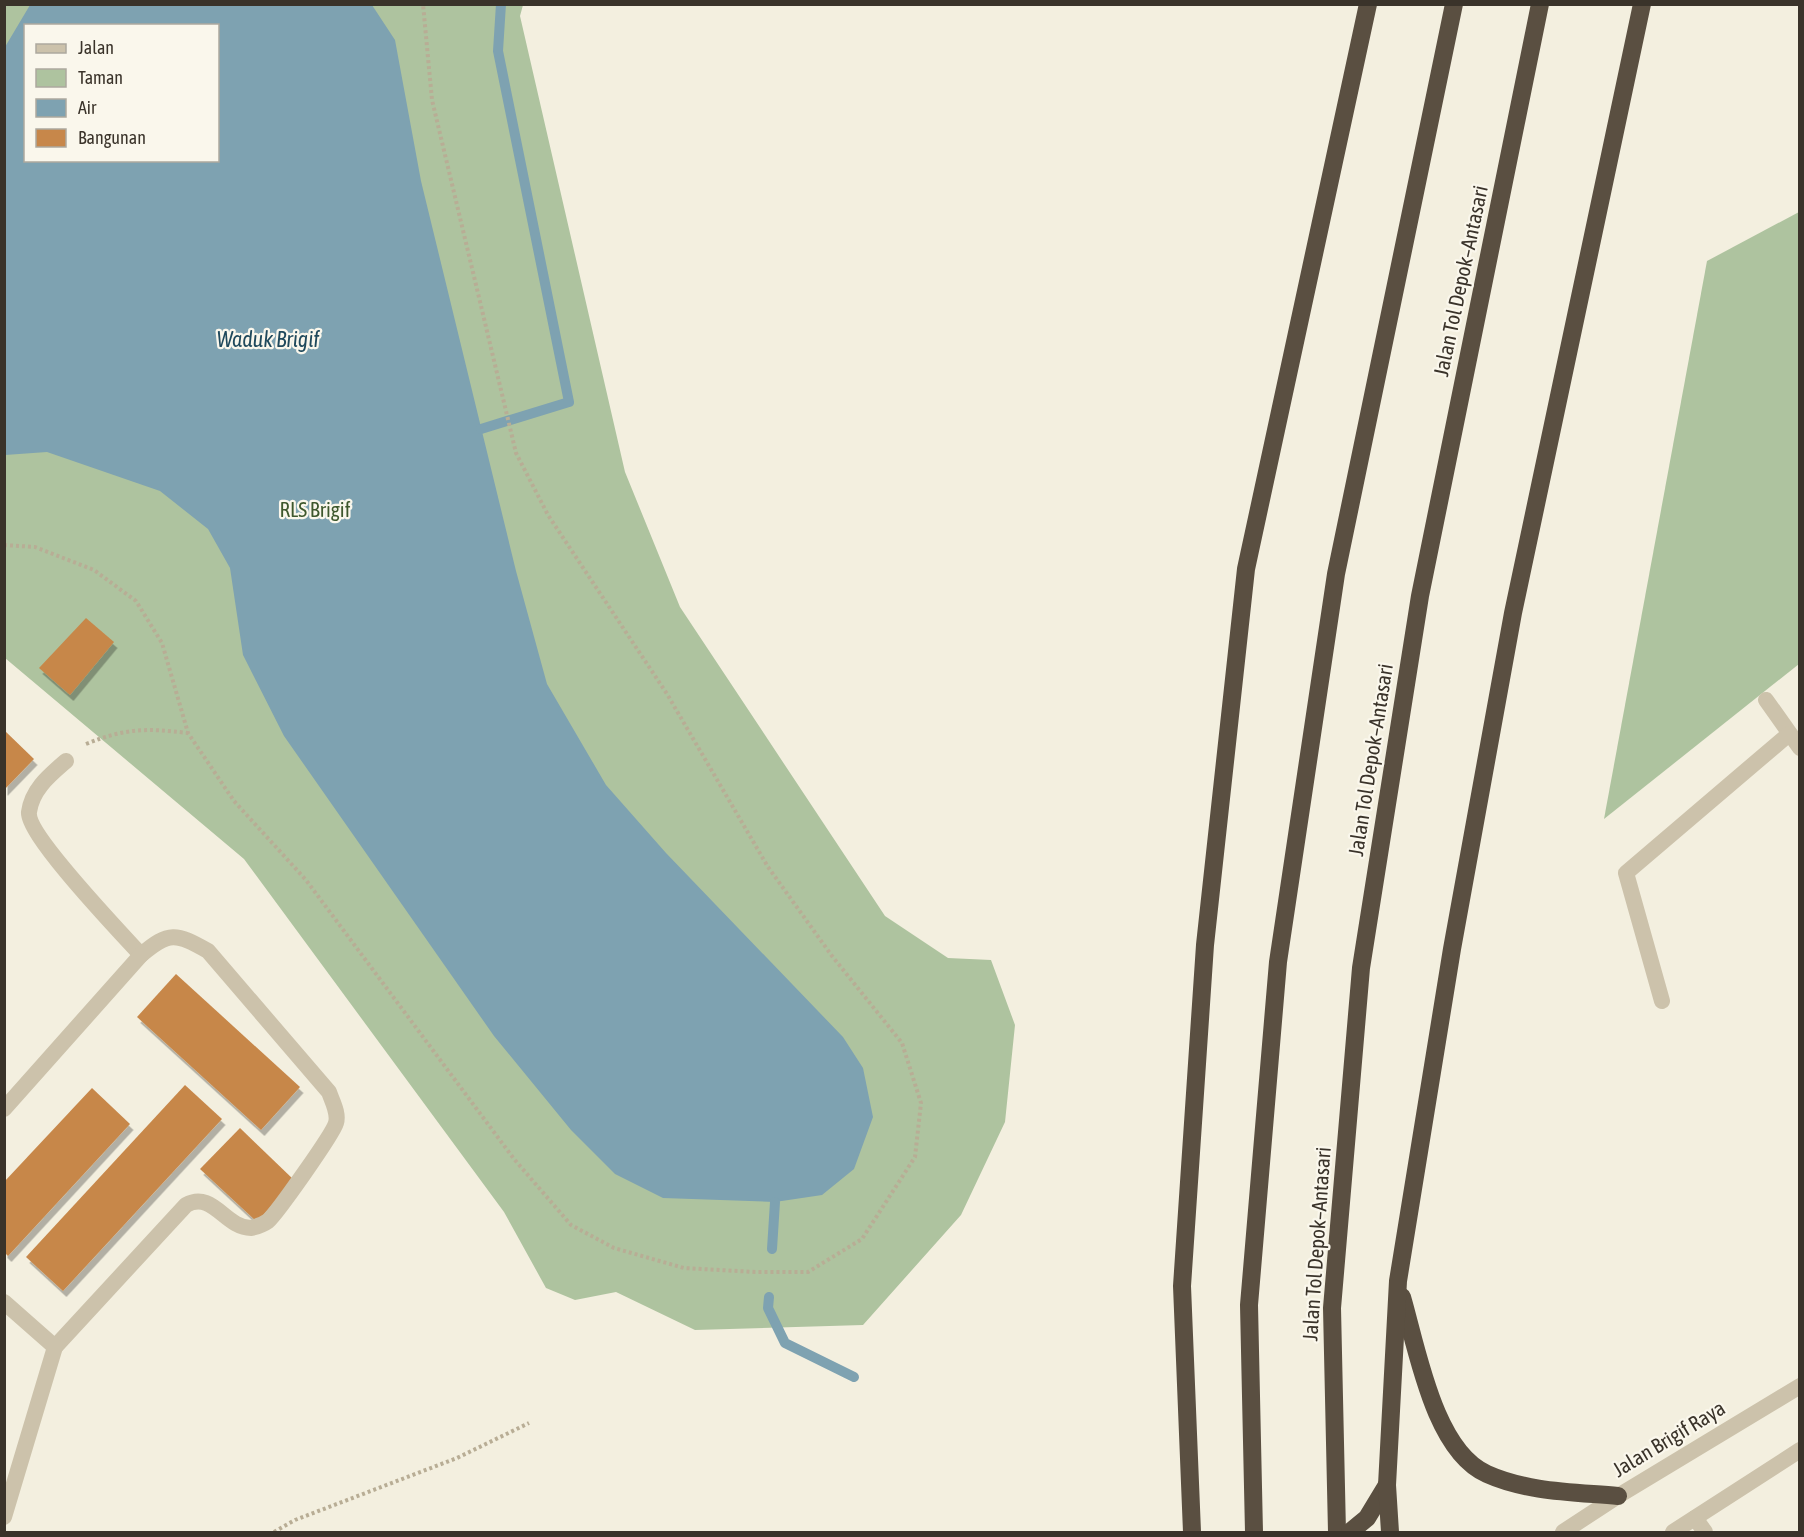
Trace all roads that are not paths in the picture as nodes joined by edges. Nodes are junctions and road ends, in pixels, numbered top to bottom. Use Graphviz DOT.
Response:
graph roads {
  1 [pos="1368,4"];
  2 [pos="1454,4"];
  3 [pos="1540,4"];
  4 [pos="1642,4"];
  5 [pos="1766,700"];
  6 [pos="1789,734"];
  7 [pos="1800,748"];
  8 [pos="66,762"];
  9 [pos="141,955"];
  10 [pos="1662,1001"];
  11 [pos="4,1109"];
  12 [pos="1398,1281"];
  13 [pos="4,1302"];
  14 [pos="55,1347"];
  15 [pos="1800,1386"];
  16 [pos="1800,1450"];
  17 [pos="1387,1485"];
  18 [pos="1618,1496"];
  19 [pos="4,1517"];
  20 [pos="1695,1518"];
  21 [pos="1192,1533"];
  22 [pos="1254,1533"];
  23 [pos="1337,1533"];
  24 [pos="1350,1533"];
  25 [pos="1390,1533"];
  26 [pos="1563,1533"];
  27 [pos="1673,1533"];
  28 [pos="1705,1533"];
  1 -- 21 [label="highway"];
  2 -- 22 [label="highway"];
  3 -- 23 [label="highway, Jalan Tol Depok–Antasari"];
  4 -- 12 [label="highway"];
  5 -- 6 [label="street"];
  6 -- 7 [label="street"];
  6 -- 10 [label="street"];
  8 -- 9 [label="street"];
  9 -- 11 [label="street"];
  9 -- 14 [label="street"];
  12 -- 17 [label="highway"];
  12 -- 18 [label="highway"];
  13 -- 14 [label="street"];
  14 -- 19 [label="street"];
  15 -- 18 [label="street, Jalan Brigif Raya"];
  16 -- 20 [label="street"];
  17 -- 24 [label="highway"];
  17 -- 25 [label="highway"];
  18 -- 26 [label="street, Jalan Brigif Raya"];
  20 -- 27 [label="street"];
  20 -- 28 [label="street"];
}
